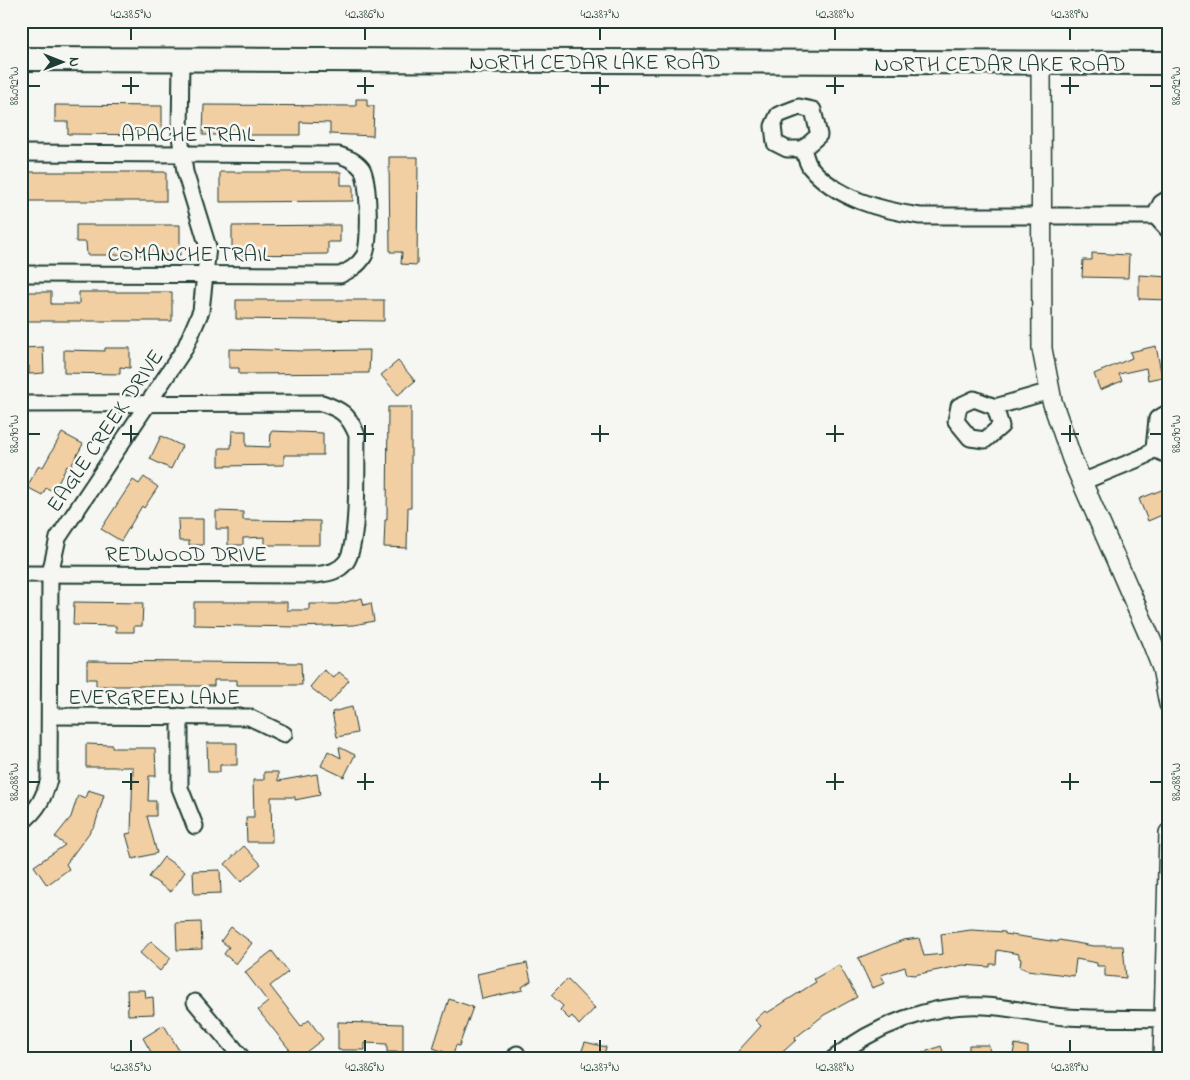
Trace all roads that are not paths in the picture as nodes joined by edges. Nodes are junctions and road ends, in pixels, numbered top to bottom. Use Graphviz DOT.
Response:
graph roads {
  1 [pos="21,59"];
  2 [pos="181,59"];
  3 [pos="1041,63"];
  4 [pos="1169,63"];
  5 [pos="803,149"];
  6 [pos="21,153"];
  7 [pos="182,154"];
  8 [pos="1169,198"];
  9 [pos="1154,216"];
  10 [pos="1040,217"];
  11 [pos="1169,231"];
  12 [pos="354,268"];
  13 [pos="21,274"];
  14 [pos="206,275"];
  15 [pos="1050,391"];
  16 [pos="21,404"];
  17 [pos="146,405"];
  18 [pos="995,407"];
  19 [pos="1169,412"];
  20 [pos="1154,449"];
  21 [pos="1169,456"];
  22 [pos="1082,482"];
  23 [pos="21,574"];
  24 [pos="50,574"];
  25 [pos="1169,704"];
  26 [pos="50,716"];
  27 [pos="180,716"];
  28 [pos="284,734"];
  29 [pos="21,823"];
  30 [pos="196,826"];
  31 [pos="1169,833"];
  32 [pos="196,1002"];
  33 [pos="1167,1019"];
  34 [pos="243,1059"];
  35 [pos="833,1059"];
  36 [pos="1163,1059"];
  1 -- 2 [label="main road, NORTH CEDAR LAKE ROAD"];
  2 -- 3 [label="main road, NORTH CEDAR LAKE ROAD"];
  2 -- 7 [label="street, EAGLE CREEK DRIVE"];
  3 -- 4 [label="main road, NORTH CEDAR LAKE ROAD"];
  3 -- 10 [label="street"];
  5 -- 10 [label="street"];
  6 -- 7 [label="street, APACHE TRAIL"];
  7 -- 12 [label="street, APACHE TRAIL"];
  7 -- 14 [label="street, EAGLE CREEK DRIVE"];
  8 -- 9 [label="street"];
  9 -- 10 [label="street"];
  9 -- 11 [label="street"];
  10 -- 15 [label="street"];
  12 -- 14 [label="street, COMANCHE TRAIL"];
  13 -- 14 [label="street, COMANCHE TRAIL"];
  14 -- 17 [label="street, EAGLE CREEK DRIVE"];
  15 -- 18 [label="street"];
  15 -- 22 [label="street"];
  16 -- 17 [label="street"];
  17 -- 24 [label="street, EAGLE CREEK DRIVE"];
  17 -- 24 [label="street, REDWOOD DRIVE"];
  19 -- 20 [label="street"];
  20 -- 21 [label="street"];
  20 -- 22 [label="street"];
  22 -- 25 [label="street"];
  23 -- 24 [label="street, REDWOOD DRIVE"];
  24 -- 26 [label="street, EAGLE CREEK DRIVE"];
  26 -- 27 [label="street, EVERGREEN LANE"];
  26 -- 29 [label="street, EAGLE CREEK DRIVE"];
  27 -- 28 [label="street, EVERGREEN LANE"];
  27 -- 30 [label="street"];
  31 -- 33 [label="street"];
  32 -- 34 [label="street"];
  33 -- 35 [label="street"];
  33 -- 36 [label="street"];
}
